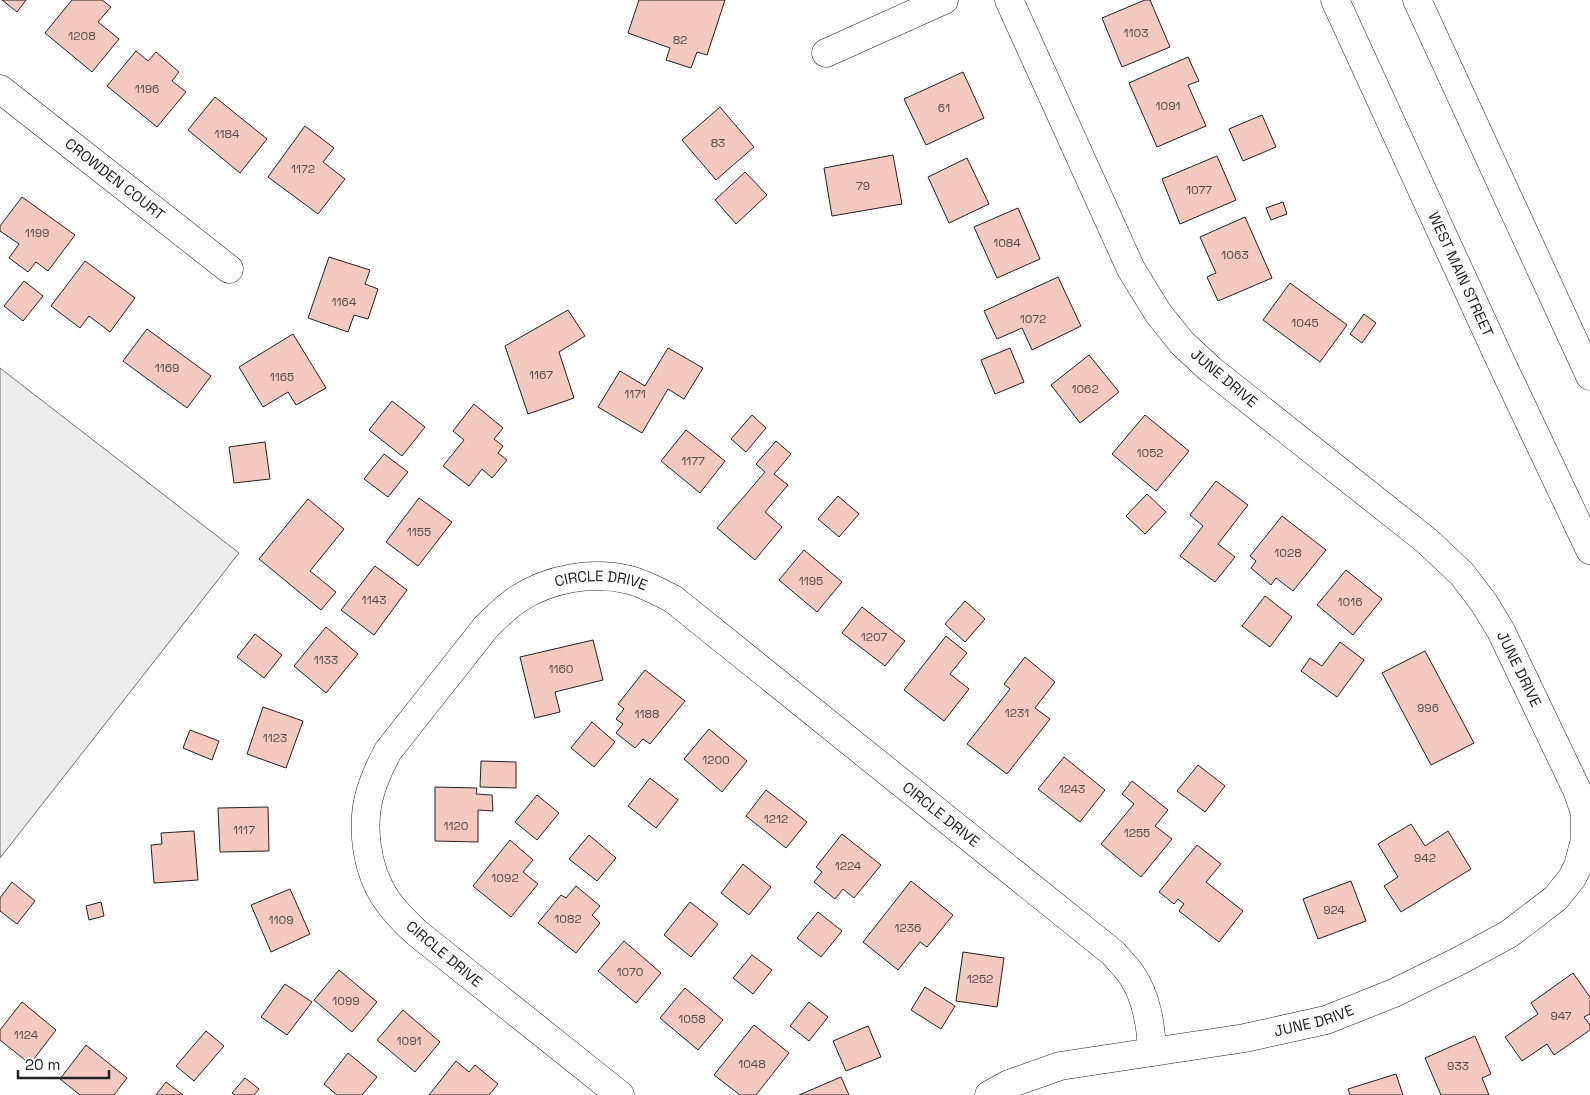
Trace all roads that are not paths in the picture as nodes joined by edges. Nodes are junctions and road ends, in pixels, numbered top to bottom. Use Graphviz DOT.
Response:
graph roads {
  1 [pos="944,0"];
  2 [pos="1009,0"];
  3 [pos="1335,0"];
  4 [pos="1417,0"];
  5 [pos="826,54"];
  6 [pos="0,89"];
  7 [pos="229,270"];
  8 [pos="1590,376"];
  9 [pos="1590,550"];
  10 [pos="1152,1052"];
  11 [pos="620,1095"];
  12 [pos="989,1095"];
  1 -- 5 [label="street"];
  2 -- 10 [label="street, JUNE DRIVE"];
  3 -- 9 [label="street, WEST MAIN STREET"];
  4 -- 8 [label="street"];
  6 -- 7 [label="street, CROWDEN COURT"];
  10 -- 11 [label="street, CIRCLE DRIVE"];
  10 -- 12 [label="street, JUNE DRIVE"];
}
